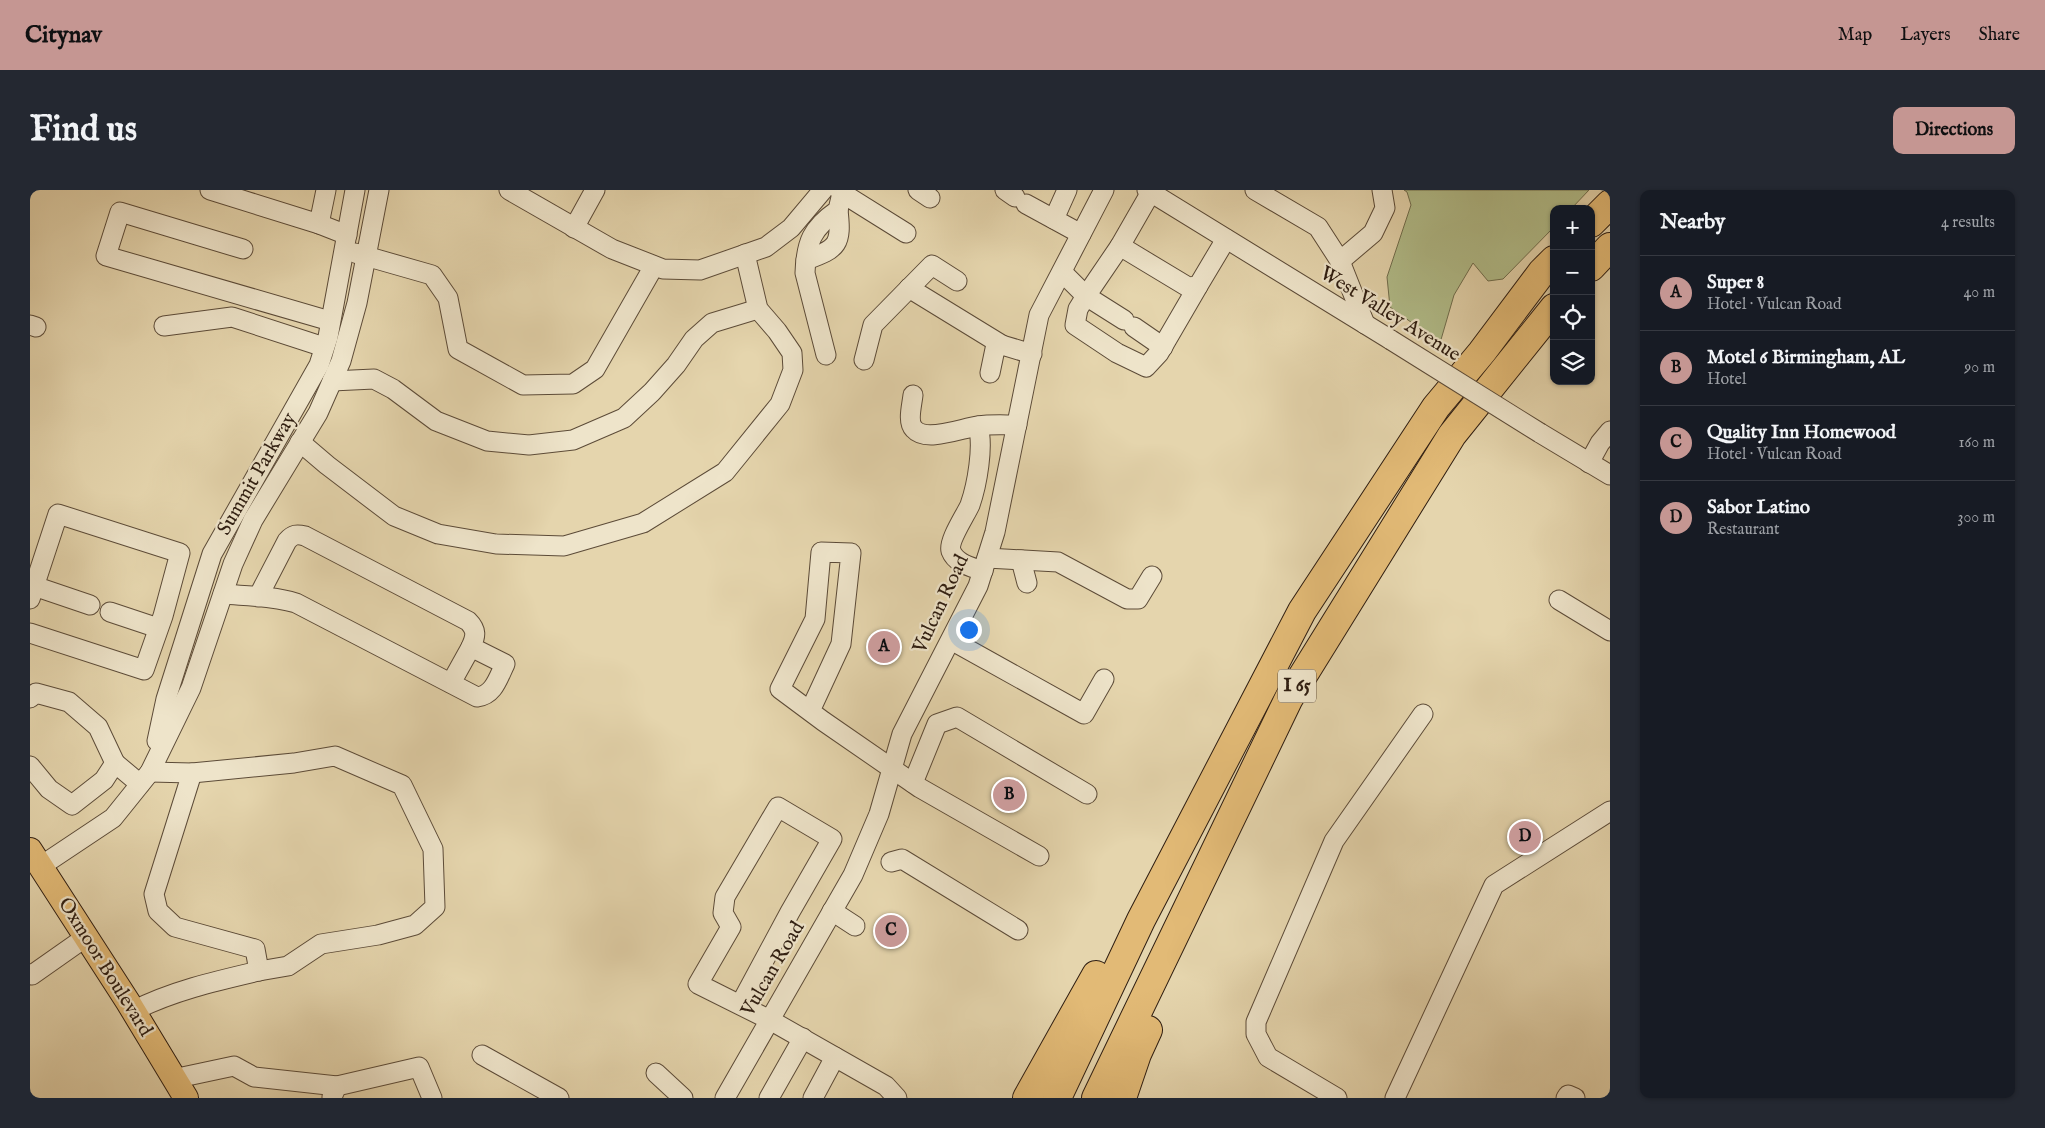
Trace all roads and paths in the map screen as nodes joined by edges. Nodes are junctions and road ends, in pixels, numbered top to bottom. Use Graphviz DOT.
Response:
graph roads {
  1 [pos="210,190"];
  2 [pos="326,190"];
  3 [pos="355,190"];
  4 [pos="379,190"];
  5 [pos="509,190"];
  6 [pos="595,190"];
  7 [pos="823,190"];
  8 [pos="1067,190"];
  9 [pos="1104,190"];
  10 [pos="1255,190"];
  11 [pos="1382,190"];
  12 [pos="1149,191"];
  13 [pos="1015,197"];
  14 [pos="840,198"];
  15 [pos="1610,204"];
  16 [pos="1054,219"];
  17 [pos="1595,219"];
  18 [pos="318,224"];
  19 [pos="574,228"];
  20 [pos="906,233"];
  21 [pos="1081,234"];
  22 [pos="1226,239"];
  23 [pos="345,243"];
  24 [pos="1120,246"];
  25 [pos="1610,247"];
  26 [pos="243,249"];
  27 [pos="746,254"];
  28 [pos="366,256"];
  29 [pos="1340,260"];
  30 [pos="1595,263"];
  31 [pos="1550,264"];
  32 [pos="654,266"];
  33 [pos="1062,272"];
  34 [pos="957,281"];
  35 [pos="1198,286"];
  36 [pos="909,288"];
  37 [pos="1086,296"];
  38 [pos="758,309"];
  39 [pos="1550,313"];
  40 [pos="330,321"];
  41 [pos="1365,324"];
  42 [pos="164,326"];
  43 [pos="1002,345"];
  44 [pos="324,347"];
  45 [pos="1163,347"];
  46 [pos="1032,354"];
  47 [pos="826,355"];
  48 [pos="864,360"];
  49 [pos="990,373"];
  50 [pos="332,381"];
  51 [pos="913,395"];
  52 [pos="1017,425"];
  53 [pos="978,426"];
  54 [pos="1610,431"];
  55 [pos="300,442"];
  56 [pos="1589,462"];
  57 [pos="1610,475"];
  58 [pos="1021,560"];
  59 [pos="985,564"];
  60 [pos="1152,576"];
  61 [pos="1027,583"];
  62 [pos="32,593"];
  63 [pos="223,594"];
  64 [pos="258,597"];
  65 [pos="1558,600"];
  66 [pos="90,605"];
  67 [pos="110,612"];
  68 [pos="161,622"];
  69 [pos="1607,623"];
  70 [pos="190,624"];
  71 [pos="210,630"];
  72 [pos="30,633"];
  73 [pos="951,640"];
  74 [pos="471,647"];
  75 [pos="1104,679"];
  76 [pos="451,683"];
  77 [pos="30,698"];
  78 [pos="1289,698"];
  79 [pos="810,712"];
  80 [pos="1422,714"];
  81 [pos="115,763"];
  82 [pos="30,766"];
  83 [pos="892,769"];
  84 [pos="192,773"];
  85 [pos="145,778"];
  86 [pos="913,783"];
  87 [pos="1087,794"];
  88 [pos="1610,812"];
  89 [pos="1039,856"];
  90 [pos="36,858"];
  91 [pos="891,862"];
  92 [pos="832,911"];
  93 [pos="1141,920"];
  94 [pos="855,926"];
  95 [pos="1018,930"];
  96 [pos="86,937"];
  97 [pos="259,971"];
  98 [pos="30,975"];
  99 [pos="740,1005"];
  100 [pos="133,1011"];
  101 [pos="770,1020"];
  102 [pos="803,1038"];
  103 [pos="482,1055"];
  104 [pos="835,1057"];
  105 [pos="656,1073"];
  106 [pos="180,1090"];
  107 [pos="334,1092"];
  108 [pos="432,1098"];
  109 [pos="559,1098"];
  110 [pos="683,1098"];
  111 [pos="725,1098"];
  112 [pos="769,1098"];
  113 [pos="813,1098"];
  114 [pos="897,1098"];
  115 [pos="1027,1098"];
  116 [pos="1057,1098"];
  117 [pos="1096,1098"];
  118 [pos="1122,1098"];
  119 [pos="1337,1098"];
  120 [pos="1395,1098"];
  121 [pos="1566,1098"];
  122 [pos="1575,1098"];
  1 -- 18 [label="street"];
  2 -- 18 [label="street"];
  3 -- 23 [label="street, Summit Parkway"];
  4 -- 28 [label="street, Summit Parkway"];
  5 -- 19 [label="street"];
  6 -- 19 [label="street"];
  7 -- 27 [label="street"];
  8 -- 16 [label="street"];
  9 -- 21 [label="street, Vulcan Road"];
  10 -- 29 [label="street"];
  11 -- 29 [label="street"];
  12 -- 22 [label="street, West Valley Avenue"];
  12 -- 24 [label="street"];
  13 -- 16 [label="street"];
  14 -- 20 [label="street"];
  14 -- 47 [label="street"];
  15 -- 17 [label="highway"];
  16 -- 21 [label="street"];
  18 -- 23 [label="street"];
  19 -- 32 [label="street"];
  21 -- 33 [label="street, Vulcan Road"];
  22 -- 35 [label="street"];
  22 -- 41 [label="street, West Valley Avenue"];
  23 -- 28 [label="street"];
  23 -- 40 [label="street, Summit Parkway"];
  24 -- 35 [label="street"];
  24 -- 37 [label="street"];
  25 -- 30 [label="highway"];
  26 -- 40 [label="street"];
  27 -- 32 [label="street"];
  27 -- 38 [label="street"];
  28 -- 32 [label="street"];
  28 -- 50 [label="street, Summit Parkway"];
  29 -- 41 [label="street"];
  31 -- 93 [label="highway, I 65"];
  33 -- 37 [label="street"];
  33 -- 46 [label="street, Vulcan Road"];
  34 -- 36 [label="street"];
  35 -- 45 [label="street"];
  36 -- 43 [label="street"];
  36 -- 48 [label="street"];
  37 -- 45 [label="street"];
  37 -- 45 [label="street"];
  38 -- 50 [label="street"];
  38 -- 55 [label="street"];
  39 -- 78 [label="highway, I 65"];
  40 -- 44 [label="street, Summit Parkway"];
  41 -- 56 [label="street, West Valley Avenue, bridge"];
  42 -- 44 [label="street"];
  43 -- 46 [label="street"];
  43 -- 49 [label="street"];
  44 -- 70 [label="street, Summit Parkway"];
  46 -- 52 [label="street, Vulcan Road"];
  50 -- 55 [label="street, Summit Parkway"];
  51 -- 53 [label="street"];
  52 -- 53 [label="street"];
  52 -- 59 [label="street, Vulcan Road"];
  53 -- 59 [label="street"];
  54 -- 56 [label="street"];
  55 -- 63 [label="street, Summit Parkway"];
  56 -- 57 [label="street, West Valley Avenue"];
  58 -- 59 [label="street"];
  58 -- 60 [label="street"];
  58 -- 61 [label="street"];
  59 -- 73 [label="street, Vulcan Road"];
  62 -- 66 [label="street"];
  62 -- 68 [label="street"];
  63 -- 64 [label="street"];
  63 -- 71 [label="street, Summit Parkway"];
  64 -- 74 [label="street"];
  64 -- 76 [label="street"];
  65 -- 69 [label="street"];
  67 -- 68 [label="street"];
  68 -- 70 [label="street"];
  68 -- 72 [label="street"];
  70 -- 71 [label="street"];
  70 -- 85 [label="street, Summit Parkway"];
  71 -- 85 [label="street, Summit Parkway"];
  73 -- 75 [label="street"];
  73 -- 83 [label="street, Vulcan Road"];
  74 -- 76 [label="street"];
  74 -- 76 [label="street"];
  77 -- 81 [label="street"];
  78 -- 117 [label="highway, I 65"];
  78 -- 118 [label="highway"];
  79 -- 79 [label="street"];
  79 -- 83 [label="street"];
  80 -- 119 [label="street"];
  81 -- 82 [label="street"];
  81 -- 85 [label="street"];
  83 -- 86 [label="street"];
  83 -- 92 [label="street, Vulcan Road"];
  84 -- 85 [label="street"];
  84 -- 97 [label="street"];
  84 -- 97 [label="street"];
  85 -- 90 [label="street, Summit Parkway"];
  86 -- 87 [label="street"];
  86 -- 89 [label="street"];
  88 -- 120 [label="street"];
  90 -- 96 [label="main road, Oxmoor Boulevard"];
  91 -- 95 [label="street"];
  92 -- 94 [label="street"];
  92 -- 101 [label="street, Vulcan Road"];
  93 -- 115 [label="highway"];
  93 -- 116 [label="highway, I 65"];
  96 -- 98 [label="street"];
  96 -- 100 [label="main road, Oxmoor Boulevard"];
  97 -- 100 [label="street"];
  99 -- 99 [label="street"];
  99 -- 101 [label="street"];
  100 -- 106 [label="main road, Oxmoor Boulevard"];
  101 -- 102 [label="street"];
  101 -- 111 [label="street, Vulcan Road"];
  102 -- 104 [label="street"];
  102 -- 112 [label="street"];
  103 -- 109 [label="street"];
  104 -- 113 [label="street"];
  104 -- 114 [label="street"];
  105 -- 110 [label="street"];
  106 -- 107 [label="street"];
  107 -- 108 [label="street"];
  121 -- 122 [label="street"];
}
